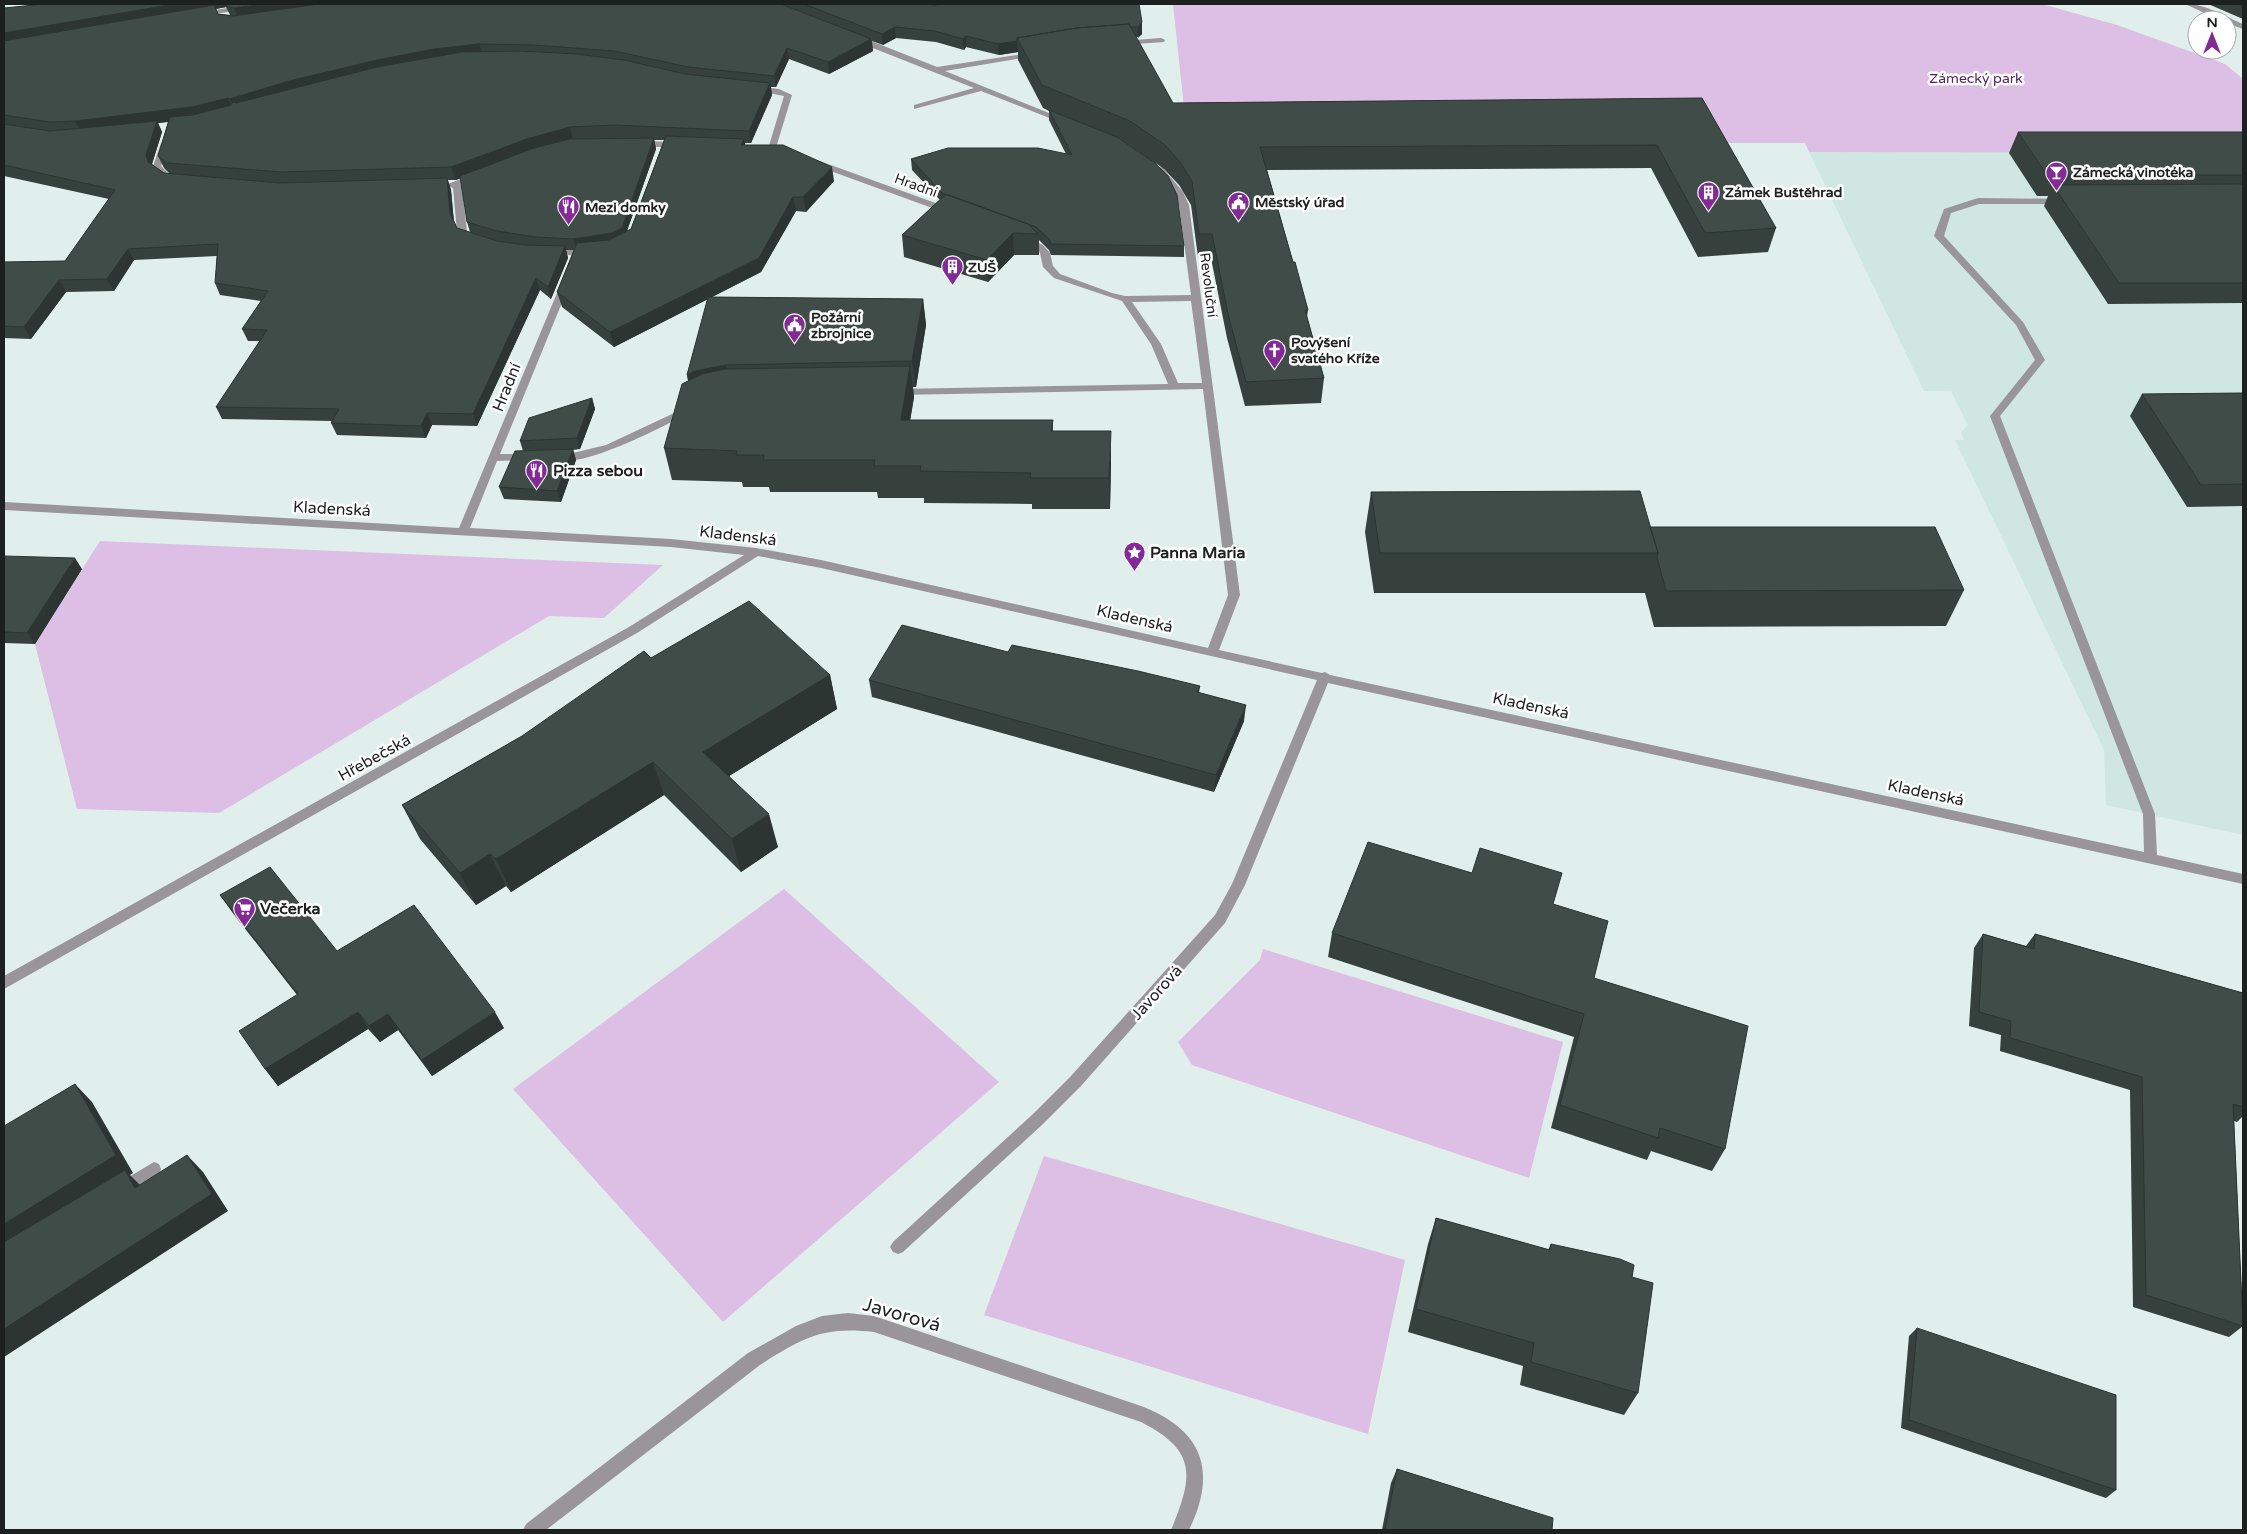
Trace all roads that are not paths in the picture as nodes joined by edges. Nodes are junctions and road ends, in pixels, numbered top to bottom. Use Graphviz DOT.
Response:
graph roads {
  1 [pos="266,4"];
  2 [pos="2190,4"];
  3 [pos="2204,10"];
  4 [pos="195,15"];
  5 [pos="850,36"];
  6 [pos="1161,40"];
  7 [pos="1112,44"];
  8 [pos="1047,52"];
  9 [pos="935,70"];
  10 [pos="748,88"];
  11 [pos="982,88"];
  12 [pos="917,107"];
  13 [pos="1074,125"];
  14 [pos="167,135"];
  15 [pos="626,144"];
  16 [pos="693,145"];
  17 [pos="761,147"];
  18 [pos="772,148"];
  19 [pos="782,150"];
  20 [pos="810,160"];
  21 [pos="1151,162"];
  22 [pos="488,172"];
  23 [pos="178,181"];
  24 [pos="438,186"];
  25 [pos="457,186"];
  26 [pos="2076,201"];
  27 [pos="959,215"];
  28 [pos="1014,235"];
  29 [pos="478,243"];
  30 [pos="539,252"];
  31 [pos="602,252"];
  32 [pos="574,262"];
  33 [pos="1196,298"];
  34 [pos="1124,299"];
  35 [pos="1207,386"];
  36 [pos="1175,388"];
  37 [pos="886,392"];
  38 [pos="696,406"];
  39 [pos="493,458"];
  40 [pos="4,506"];
  41 [pos="463,532"];
  42 [pos="756,552"];
  43 [pos="1212,652"];
  44 [pos="1325,676"];
  45 [pos="2151,859"];
  46 [pos="2243,879"];
  47 [pos="4,983"];
  48 [pos="154,1169"];
  49 [pos="112,1195"];
  50 [pos="898,1247"];
  51 [pos="532,1530"];
  52 [pos="1180,1530"];
  1 -- 4 [label="street"];
  2 -- 3 [label="street"];
  5 -- 9 [label="street"];
  6 -- 7 [label="street"];
  8 -- 9 [label="street"];
  9 -- 11 [label="street"];
  10 -- 18 [label="street"];
  11 -- 12 [label="street"];
  11 -- 13 [label="street"];
  14 -- 23 [label="street"];
  15 -- 16 [label="street"];
  17 -- 18 [label="street"];
  18 -- 19 [label="street"];
  20 -- 27 [label="street, Hradní"];
  21 -- 33 [label="street, Revoluční"];
  22 -- 25 [label="street"];
  24 -- 25 [label="street"];
  25 -- 29 [label="street"];
  26 -- 45 [label="street"];
  28 -- 34 [label="street"];
  30 -- 32 [label="street"];
  31 -- 32 [label="street"];
  32 -- 39 [label="street, Hradní"];
  33 -- 34 [label="street"];
  33 -- 35 [label="street, Revoluční"];
  34 -- 36 [label="street"];
  35 -- 36 [label="street"];
  35 -- 43 [label="street, Revoluční"];
  36 -- 37 [label="street"];
  38 -- 39 [label="street"];
  39 -- 41 [label="street, Hradní"];
  40 -- 41 [label="street, Kladenská"];
  41 -- 42 [label="street, Kladenská"];
  42 -- 43 [label="street, Kladenská"];
  42 -- 47 [label="street, Hřebečská"];
  43 -- 44 [label="street, Kladenská"];
  44 -- 45 [label="street, Kladenská"];
  44 -- 50 [label="street, Javorová"];
  45 -- 46 [label="street, Kladenská"];
  48 -- 49 [label="street"];
  51 -- 52 [label="street, Javorová"];
}
